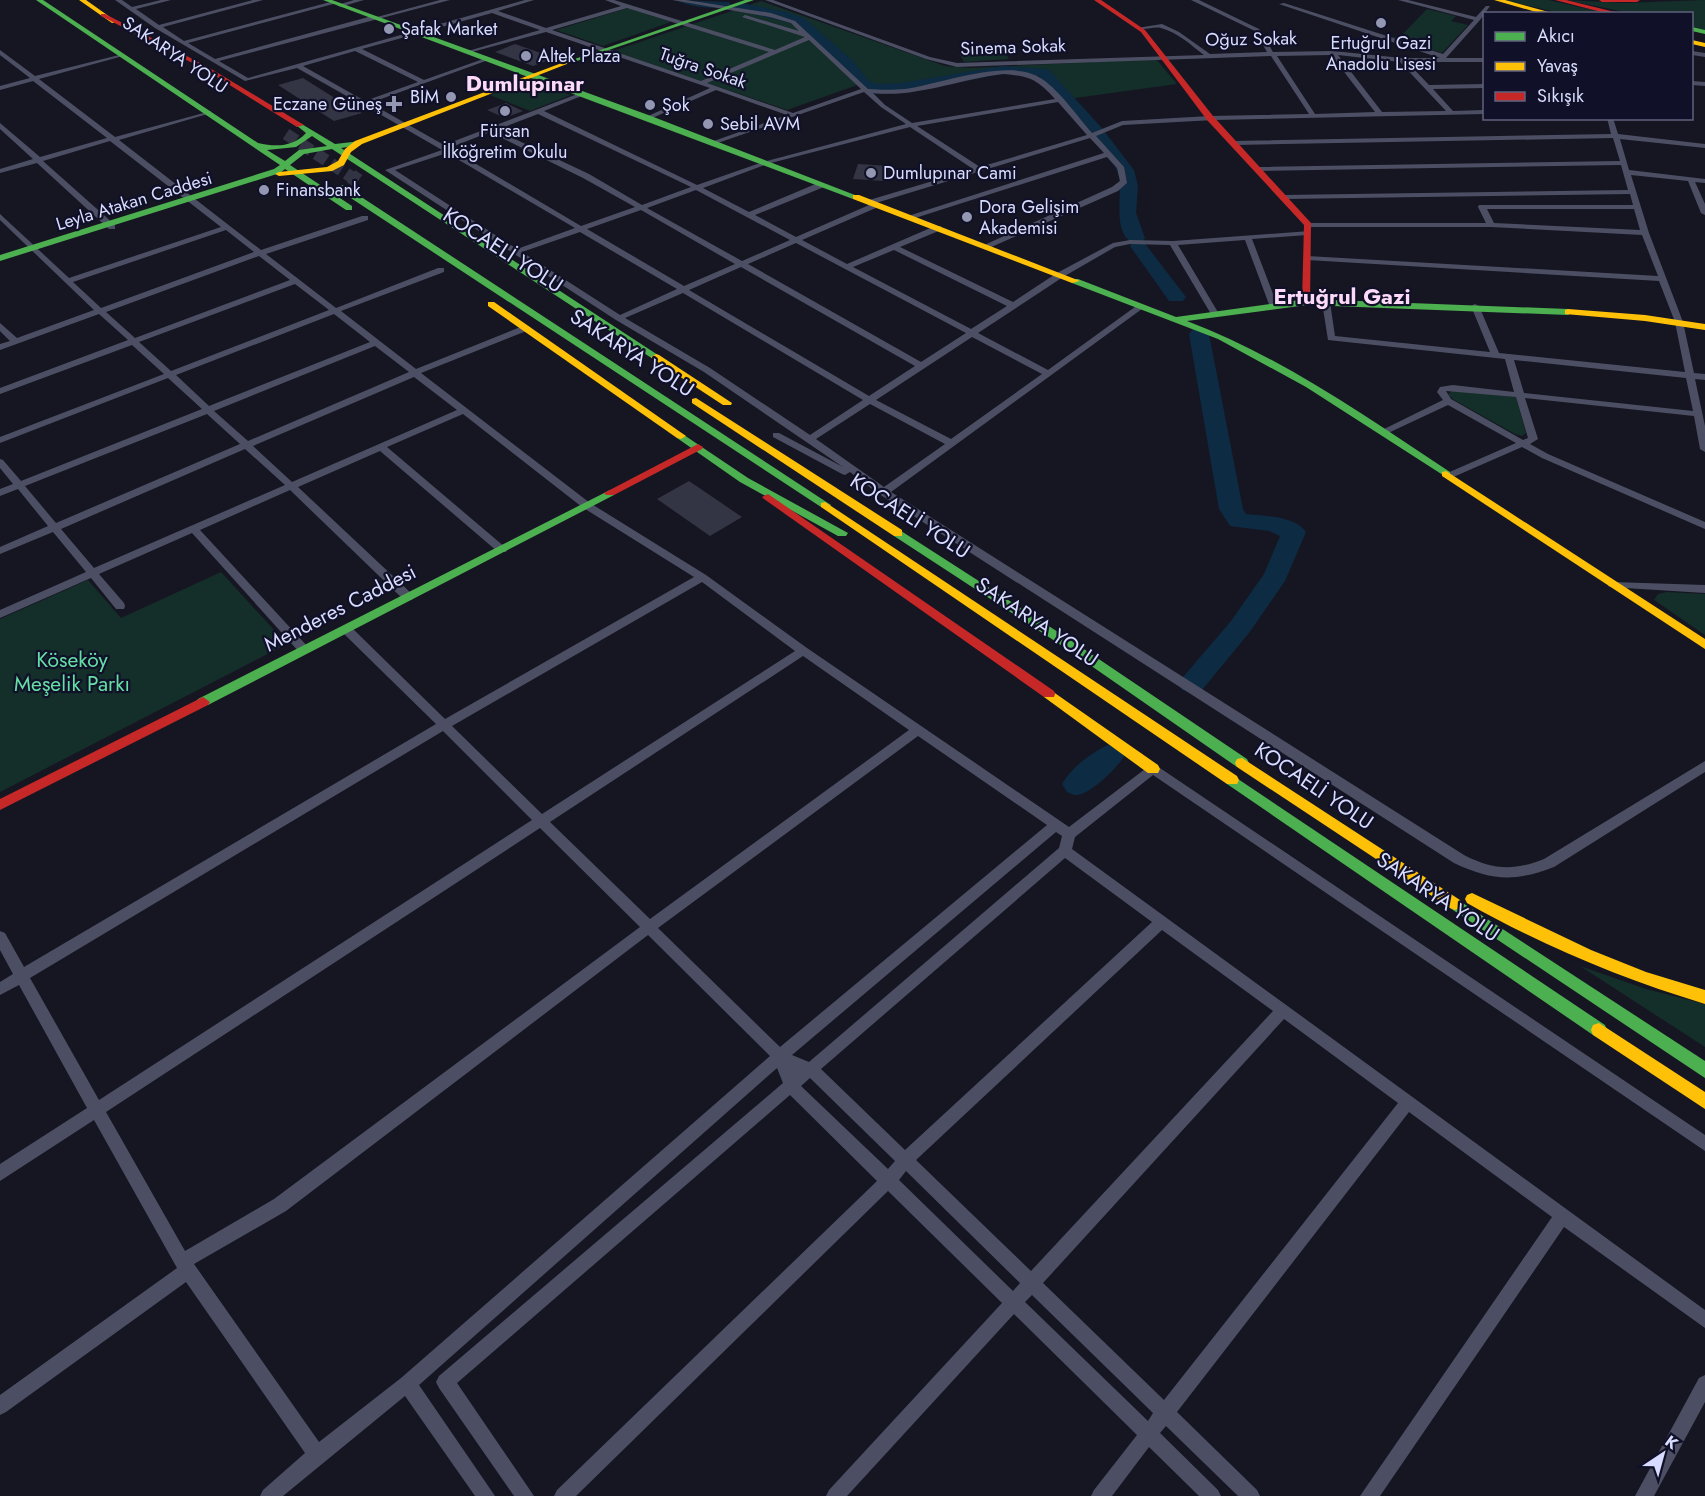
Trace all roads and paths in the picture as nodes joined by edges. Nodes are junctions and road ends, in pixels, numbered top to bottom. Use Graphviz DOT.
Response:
graph roads {
  1 [pos="39,0"];
  2 [pos="49,0"];
  3 [pos="61,0"];
  4 [pos="82,0"];
  5 [pos="100,0"];
  6 [pos="117,0"];
  7 [pos="168,0"];
  8 [pos="260,0"];
  9 [pos="361,0"];
  10 [pos="447,0"];
  11 [pos="531,0"];
  12 [pos="608,0"];
  13 [pos="675,0"];
  14 [pos="751,0"];
  15 [pos="768,0"];
  16 [pos="1097,0"];
  17 [pos="1194,0"];
  18 [pos="1401,0"];
  19 [pos="1558,0"];
  20 [pos="1602,0"];
  21 [pos="1637,0"];
  22 [pos="333,3"];
  23 [pos="1282,4"];
  24 [pos="1493,4"];
  25 [pos="627,6"];
  26 [pos="725,8"];
  27 [pos="131,9"];
  28 [pos="492,11"];
  29 [pos="1541,12"];
  30 [pos="1611,12"];
  31 [pos="1483,14"];
  32 [pos="103,15"];
  33 [pos="376,18"];
  34 [pos="1478,19"];
  35 [pos="80,21"];
  36 [pos="681,23"];
  37 [pos="157,27"];
  38 [pos="1140,28"];
  39 [pos="546,30"];
  40 [pos="417,32"];
  41 [pos="810,37"];
  42 [pos="183,43"];
  43 [pos="356,49"];
  44 [pos="602,50"];
  45 [pos="0,52"];
  46 [pos="470,52"];
  47 [pos="775,52"];
  48 [pos="1333,53"];
  49 [pos="1207,54"];
  50 [pos="1272,54"];
  51 [pos="121,56"];
  52 [pos="1162,57"];
  53 [pos="1443,57"];
  54 [pos="488,59"];
  55 [pos="1402,60"];
  56 [pos="1483,60"];
  57 [pos="210,65"];
  58 [pos="297,65"];
  59 [pos="146,70"];
  60 [pos="530,75"];
  61 [pos="34,79"];
  62 [pos="424,82"];
  63 [pos="702,83"];
  64 [pos="1483,86"];
  65 [pos="1426,87"];
  66 [pos="0,88"];
  67 [pos="716,88"];
  68 [pos="864,90"];
  69 [pos="582,94"];
  70 [pos="1059,100"];
  71 [pos="362,104"];
  72 [pos="538,111"];
  73 [pos="209,112"];
  74 [pos="1483,112"];
  75 [pos="1452,113"];
  76 [pos="1380,114"];
  77 [pos="794,115"];
  78 [pos="1313,116"];
  79 [pos="648,118"];
  80 [pos="1210,118"];
  81 [pos="1611,120"];
  82 [pos="267,122"];
  83 [pos="0,125"];
  84 [pos="910,125"];
  85 [pos="401,126"];
  86 [pos="491,130"];
  87 [pos="311,132"];
  88 [pos="1090,136"];
  89 [pos="1615,136"];
  90 [pos="112,139"];
  91 [pos="262,142"];
  92 [pos="713,143"];
  93 [pos="1235,143"];
  94 [pos="1705,146"];
  95 [pos="446,149"];
  96 [pos="340,151"];
  97 [pos="1108,154"];
  98 [pos="39,160"];
  99 [pos="1624,163"];
  100 [pos="765,164"];
  101 [pos="1258,169"];
  102 [pos="979,170"];
  103 [pos="0,171"];
  104 [pos="281,172"];
  105 [pos="1627,172"];
  106 [pos="376,175"];
  107 [pos="1691,180"];
  108 [pos="1705,181"];
  109 [pos="821,185"];
  110 [pos="698,188"];
  111 [pos="335,192"];
  112 [pos="1632,192"];
  113 [pos="1283,197"];
  114 [pos="191,200"];
  115 [pos="872,204"];
  116 [pos="640,207"];
  117 [pos="1637,207"];
  118 [pos="1705,213"];
  119 [pos="748,215"];
  120 [pos="0,216"];
  121 [pos="909,217"];
  122 [pos="365,218"];
  123 [pos="111,225"];
  124 [pos="1491,225"];
  125 [pos="225,228"];
  126 [pos="580,228"];
  127 [pos="938,228"];
  128 [pos="1308,229"];
  129 [pos="1645,233"];
  130 [pos="1248,238"];
  131 [pos="796,240"];
  132 [pos="1173,243"];
  133 [pos="986,246"];
  134 [pos="894,247"];
  135 [pos="33,250"];
  136 [pos="516,252"];
  137 [pos="260,253"];
  138 [pos="0,258"];
  139 [pos="1307,258"];
  140 [pos="0,262"];
  141 [pos="741,264"];
  142 [pos="847,267"];
  143 [pos="446,274"];
  144 [pos="1060,275"];
  145 [pos="1661,279"];
  146 [pos="68,281"];
  147 [pos="295,281"];
  148 [pos="684,290"];
  149 [pos="479,296"];
  150 [pos="1306,302"];
  151 [pos="1326,302"];
  152 [pos="1014,306"];
  153 [pos="1142,306"];
  154 [pos="1475,306"];
  155 [pos="1274,307"];
  156 [pos="335,311"];
  157 [pos="101,312"];
  158 [pos="1215,314"];
  159 [pos="620,318"];
  160 [pos="1175,319"];
  161 [pos="1679,322"];
  162 [pos="0,326"];
  163 [pos="1705,327"];
  164 [pos="526,328"];
  165 [pos="971,334"];
  166 [pos="16,342"];
  167 [pos="134,342"];
  168 [pos="376,343"];
  169 [pos="0,347"];
  170 [pos="1495,354"];
  171 [pos="1508,355"];
  172 [pos="922,366"];
  173 [pos="416,373"];
  174 [pos="1047,373"];
  175 [pos="1689,374"];
  176 [pos="170,375"];
  177 [pos="1705,377"];
  178 [pos="0,391"];
  179 [pos="1520,394"];
  180 [pos="688,396"];
  181 [pos="868,399"];
  182 [pos="1448,401"];
  183 [pos="736,409"];
  184 [pos="207,410"];
  185 [pos="464,410"];
  186 [pos="1698,414"];
  187 [pos="770,431"];
  188 [pos="1383,432"];
  189 [pos="1704,438"];
  190 [pos="810,439"];
  191 [pos="0,440"];
  192 [pos="951,443"];
  193 [pos="1524,443"];
  194 [pos="246,446"];
  195 [pos="380,446"];
  196 [pos="698,447"];
  197 [pos="1705,449"];
  198 [pos="0,462"];
  199 [pos="1448,476"];
  200 [pos="744,480"];
  201 [pos="20,485"];
  202 [pos="290,485"];
  203 [pos="884,492"];
  204 [pos="0,493"];
  205 [pos="586,505"];
  206 [pos="1705,526"];
  207 [pos="53,528"];
  208 [pos="193,528"];
  209 [pos="502,550"];
  210 [pos="0,551"];
  211 [pos="92,574"];
  212 [pos="702,577"];
  213 [pos="1613,585"];
  214 [pos="1705,589"];
  215 [pos="956,594"];
  216 [pos="408,597"];
  217 [pos="120,606"];
  218 [pos="0,614"];
  219 [pos="346,629"];
  220 [pos="1068,644"];
  221 [pos="1705,645"];
  222 [pos="304,650"];
  223 [pos="803,651"];
  224 [pos="444,725"];
  225 [pos="918,730"];
  226 [pos="1218,747"];
  227 [pos="1705,766"];
  228 [pos="1153,769"];
  229 [pos="0,805"];
  230 [pos="542,821"];
  231 [pos="1063,830"];
  232 [pos="1065,851"];
  233 [pos="1161,921"];
  234 [pos="649,927"];
  235 [pos="0,937"];
  236 [pos="1462,939"];
  237 [pos="22,976"];
  238 [pos="0,989"];
  239 [pos="1705,997"];
  240 [pos="1283,1011"];
  241 [pos="780,1056"];
  242 [pos="812,1070"];
  243 [pos="1705,1070"];
  244 [pos="792,1087"];
  245 [pos="1705,1101"];
  246 [pos="1408,1102"];
  247 [pos="97,1110"];
  248 [pos="1705,1113"];
  249 [pos="1705,1144"];
  250 [pos="905,1160"];
  251 [pos="0,1173"];
  252 [pos="888,1180"];
  253 [pos="1563,1215"];
  254 [pos="184,1266"];
  255 [pos="1032,1283"];
  256 [pos="1014,1303"];
  257 [pos="1705,1320"];
  258 [pos="407,1384"];
  259 [pos="1705,1384"];
  260 [pos="0,1406"];
  261 [pos="1166,1414"];
  262 [pos="1148,1434"];
  263 [pos="317,1455"];
  264 [pos="269,1496"];
  265 [pos="486,1496"];
  266 [pos="525,1496"];
  267 [pos="562,1496"];
  268 [pos="835,1496"];
  269 [pos="1100,1496"];
  270 [pos="1212,1496"];
  271 [pos="1251,1496"];
  272 [pos="1369,1496"];
  273 [pos="1644,1496"];
  1 -- 35 [label="main road"];
  2 -- 35 [label="main road"];
  3 -- 35 [label="main road, SAKARYA YOLU"];
  4 -- 32 [label="main road"];
  5 -- 57 [label="main road"];
  6 -- 27 [label="street"];
  7 -- 27 [label="street"];
  8 -- 37 [label="street"];
  9 -- 22 [label="street"];
  10 -- 33 [label="street"];
  11 -- 28 [label="street"];
  12 -- 25 [label="street"];
  13 -- 26 [label="street"];
  14 -- 26 [label="main road"];
  15 -- 52 [label="street, Sinema Sokak"];
  16 -- 38 [label="main road"];
  17 -- 50 [label="street"];
  18 -- 34 [label="street"];
  19 -- 30 [label="main road"];
  20 -- 21 [label="main road"];
  22 -- 33 [label="main road"];
  22 -- 42 [label="street"];
  23 -- 53 [label="street"];
  24 -- 29 [label="main road"];
  25 -- 36 [label="street"];
  25 -- 39 [label="street"];
  26 -- 36 [label="main road"];
  26 -- 41 [label="street"];
  26 -- 41 [label="street"];
  27 -- 37 [label="street"];
  28 -- 39 [label="street, Tuğra Sokak"];
  28 -- 40 [label="street"];
  31 -- 34 [label="street"];
  32 -- 57 [label="main road"];
  32 -- 82 [label="main road"];
  33 -- 40 [label="main road"];
  33 -- 57 [label="street"];
  34 -- 53 [label="street"];
  35 -- 51 [label="main road"];
  35 -- 59 [label="main road"];
  35 -- 91 [label="main road, SAKARYA YOLU"];
  36 -- 44 [label="main road"];
  36 -- 47 [label="street"];
  37 -- 42 [label="street"];
  38 -- 49 [label="street"];
  38 -- 52 [label="main road"];
  39 -- 44 [label="street, Tuğra Sokak"];
  39 -- 46 [label="street"];
  40 -- 43 [label="street"];
  40 -- 46 [label="main road"];
  41 -- 47 [label="street"];
  41 -- 68 [label="street"];
  42 -- 57 [label="street"];
  43 -- 58 [label="street"];
  43 -- 62 [label="street"];
  44 -- 60 [label="main road"];
  44 -- 63 [label="street, Tuğra Sokak"];
  45 -- 61 [label="street"];
  46 -- 54 [label="main road"];
  47 -- 63 [label="street"];
  48 -- 50 [label="street, Oğuz Sokak"];
  48 -- 55 [label="street, Oğuz Sokak"];
  48 -- 76 [label="street"];
  49 -- 50 [label="street, Oğuz Sokak"];
  49 -- 52 [label="street, Oğuz Sokak"];
  50 -- 78 [label="street"];
  51 -- 59 [label="main road"];
  51 -- 61 [label="street"];
  52 -- 80 [label="main road"];
  53 -- 55 [label="street, Oğuz Sokak"];
  53 -- 56 [label="street, Oğuz Sokak"];
  54 -- 60 [label="main road"];
  54 -- 62 [label="street"];
  55 -- 65 [label="street"];
  57 -- 58 [label="street"];
  57 -- 87 [label="main road"];
  58 -- 71 [label="street"];
  59 -- 73 [label="main road"];
  60 -- 69 [label="main road"];
  60 -- 85 [label="main road"];
  61 -- 66 [label="street"];
  61 -- 90 [label="street"];
  62 -- 71 [label="street"];
  63 -- 67 [label="street, Tuğra Sokak"];
  64 -- 65 [label="street"];
  65 -- 75 [label="street"];
  67 -- 77 [label="street, Tuğra Sokak"];
  67 -- 79 [label="street"];
  68 -- 70 [label="street"];
  68 -- 77 [label="street"];
  68 -- 84 [label="street"];
  69 -- 72 [label="street"];
  69 -- 79 [label="main road"];
  70 -- 84 [label="street"];
  70 -- 88 [label="street"];
  71 -- 85 [label="street"];
  72 -- 86 [label="street"];
  72 -- 110 [label="street"];
  73 -- 90 [label="street"];
  73 -- 91 [label="main road"];
  74 -- 75 [label="street"];
  75 -- 76 [label="street"];
  76 -- 78 [label="street"];
  77 -- 92 [label="street"];
  78 -- 80 [label="street"];
  79 -- 92 [label="main road"];
  80 -- 88 [label="street"];
  80 -- 93 [label="main road"];
  81 -- 89 [label="street"];
  83 -- 98 [label="street"];
  84 -- 100 [label="street"];
  84 -- 102 [label="street"];
  85 -- 95 [label="street"];
  85 -- 96 [label="main road"];
  86 -- 95 [label="street"];
  86 -- 116 [label="street"];
  87 -- 91 [label="main road"];
  87 -- 96 [label="main road"];
  88 -- 97 [label="street"];
  88 -- 102 [label="street"];
  89 -- 93 [label="street"];
  89 -- 94 [label="street"];
  89 -- 99 [label="street"];
  90 -- 98 [label="street"];
  90 -- 114 [label="street"];
  91 -- 104 [label="main road"];
  92 -- 100 [label="main road"];
  93 -- 101 [label="main road"];
  95 -- 126 [label="street"];
  95 -- 136 [label="street"];
  96 -- 104 [label="main road"];
  96 -- 104 [label="main road"];
  96 -- 106 [label="main road"];
  97 -- 121 [label="street"];
  97 -- 133 [label="street"];
  98 -- 103 [label="street"];
  98 -- 123 [label="street"];
  99 -- 101 [label="street"];
  99 -- 105 [label="street"];
  100 -- 109 [label="main road"];
  100 -- 110 [label="street"];
  101 -- 113 [label="main road"];
  102 -- 115 [label="street"];
  104 -- 111 [label="main road"];
  104 -- 114 [label="main road, Leyla Atakan Caddesi"];
  105 -- 107 [label="street"];
  105 -- 112 [label="street"];
  106 -- 111 [label="main road"];
  106 -- 183 [label="main road"];
  107 -- 108 [label="street"];
  107 -- 118 [label="street"];
  109 -- 115 [label="main road"];
  109 -- 119 [label="street"];
  110 -- 116 [label="street"];
  110 -- 119 [label="street"];
  111 -- 122 [label="main road"];
  111 -- 215 [label="main road, SAKARYA YOLU"];
  112 -- 113 [label="street"];
  112 -- 117 [label="street"];
  113 -- 128 [label="main road"];
  114 -- 123 [label="main road, Leyla Atakan Caddesi"];
  114 -- 125 [label="street"];
  115 -- 121 [label="main road"];
  115 -- 131 [label="street"];
  116 -- 126 [label="street"];
  116 -- 141 [label="street"];
  117 -- 124 [label="street"];
  117 -- 129 [label="street"];
  119 -- 131 [label="street"];
  120 -- 135 [label="street"];
  121 -- 127 [label="main road"];
  122 -- 137 [label="street"];
  122 -- 143 [label="main road"];
  123 -- 135 [label="main road, Leyla Atakan Caddesi"];
  124 -- 128 [label="street"];
  124 -- 129 [label="street"];
  125 -- 137 [label="street"];
  125 -- 146 [label="street"];
  126 -- 136 [label="street"];
  126 -- 148 [label="street"];
  127 -- 133 [label="main road"];
  127 -- 134 [label="street"];
  128 -- 130 [label="street"];
  128 -- 139 [label="main road"];
  129 -- 145 [label="street"];
  130 -- 132 [label="street"];
  130 -- 155 [label="street"];
  131 -- 141 [label="street"];
  131 -- 142 [label="street"];
  132 -- 144 [label="street"];
  132 -- 158 [label="street"];
  133 -- 144 [label="main road"];
  134 -- 142 [label="street"];
  134 -- 152 [label="street"];
  135 -- 138 [label="main road, Leyla Atakan Caddesi"];
  135 -- 140 [label="main road, Leyla Atakan Caddesi"];
  135 -- 146 [label="street"];
  136 -- 159 [label="street"];
  137 -- 147 [label="street"];
  137 -- 157 [label="street"];
  139 -- 145 [label="street"];
  139 -- 150 [label="main road"];
  141 -- 148 [label="street"];
  141 -- 172 [label="street"];
  142 -- 165 [label="street"];
  143 -- 156 [label="street"];
  144 -- 152 [label="street"];
  144 -- 153 [label="main road"];
  145 -- 161 [label="street"];
  146 -- 157 [label="street"];
  147 -- 156 [label="street"];
  147 -- 167 [label="street"];
  148 -- 159 [label="street"];
  148 -- 181 [label="street"];
  149 -- 164 [label="main road"];
  150 -- 151 [label="main road"];
  150 -- 155 [label="main road"];
  151 -- 154 [label="main road"];
  151 -- 170 [label="street"];
  152 -- 165 [label="street"];
  153 -- 160 [label="main road"];
  153 -- 174 [label="street"];
  154 -- 161 [label="main road"];
  154 -- 170 [label="street"];
  155 -- 158 [label="main road"];
  156 -- 168 [label="street"];
  156 -- 176 [label="street"];
  157 -- 166 [label="street"];
  157 -- 167 [label="street"];
  158 -- 160 [label="main road"];
  159 -- 190 [label="street"];
  160 -- 188 [label="main road"];
  161 -- 163 [label="main road"];
  161 -- 175 [label="street"];
  162 -- 166 [label="street"];
  164 -- 173 [label="street"];
  164 -- 196 [label="main road"];
  165 -- 172 [label="street"];
  165 -- 174 [label="street"];
  166 -- 169 [label="street"];
  167 -- 176 [label="street"];
  167 -- 178 [label="street"];
  168 -- 173 [label="street"];
  168 -- 184 [label="street"];
  170 -- 171 [label="street"];
  171 -- 175 [label="street"];
  171 -- 179 [label="street"];
  172 -- 181 [label="street"];
  173 -- 185 [label="street"];
  173 -- 194 [label="street"];
  174 -- 192 [label="street"];
  175 -- 177 [label="street"];
  175 -- 186 [label="street"];
  176 -- 184 [label="street"];
  176 -- 191 [label="street"];
  179 -- 182 [label="street"];
  179 -- 186 [label="street"];
  179 -- 193 [label="street"];
  180 -- 220 [label="main road, KOCAELİ YOLU"];
  181 -- 190 [label="street"];
  181 -- 192 [label="street"];
  182 -- 188 [label="street"];
  182 -- 193 [label="street"];
  184 -- 194 [label="street"];
  184 -- 201 [label="street"];
  185 -- 195 [label="street"];
  185 -- 205 [label="street"];
  186 -- 189 [label="street"];
  187 -- 203 [label="street"];
  187 -- 220 [label="main road"];
  188 -- 199 [label="main road"];
  189 -- 197 [label="street"];
  190 -- 203 [label="street"];
  192 -- 203 [label="street"];
  193 -- 199 [label="street"];
  193 -- 206 [label="street"];
  194 -- 202 [label="street"];
  194 -- 207 [label="street"];
  195 -- 202 [label="street"];
  195 -- 209 [label="street"];
  196 -- 200 [label="main road"];
  196 -- 205 [label="main road, Menderes Caddesi"];
  198 -- 201 [label="street"];
  199 -- 213 [label="main road"];
  200 -- 215 [label="main road"];
  200 -- 228 [label="main road"];
  201 -- 204 [label="street"];
  201 -- 207 [label="street"];
  202 -- 208 [label="street"];
  202 -- 216 [label="street"];
  203 -- 227 [label="street"];
  205 -- 209 [label="main road, Menderes Caddesi"];
  205 -- 212 [label="street"];
  207 -- 210 [label="street"];
  207 -- 211 [label="street"];
  208 -- 211 [label="street"];
  208 -- 222 [label="street"];
  209 -- 216 [label="main road, Menderes Caddesi"];
  211 -- 217 [label="street"];
  211 -- 218 [label="street"];
  212 -- 223 [label="street"];
  212 -- 224 [label="street"];
  213 -- 214 [label="street"];
  213 -- 221 [label="main road"];
  215 -- 236 [label="main road, SAKARYA YOLU"];
  216 -- 219 [label="main road, Menderes Caddesi"];
  219 -- 222 [label="main road, Menderes Caddesi"];
  219 -- 224 [label="street"];
  220 -- 226 [label="main road, KOCAELİ YOLU"];
  222 -- 229 [label="main road, Menderes Caddesi"];
  223 -- 225 [label="street"];
  223 -- 230 [label="street"];
  224 -- 230 [label="street"];
  224 -- 237 [label="street"];
  225 -- 231 [label="street"];
  225 -- 234 [label="street"];
  226 -- 239 [label="main road"];
  226 -- 243 [label="main road, KOCAELİ YOLU"];
  228 -- 231 [label="street"];
  228 -- 249 [label="street"];
  230 -- 234 [label="street"];
  230 -- 247 [label="street"];
  231 -- 232 [label="street"];
  231 -- 241 [label="street"];
  232 -- 233 [label="street"];
  232 -- 242 [label="street"];
  233 -- 240 [label="street"];
  233 -- 250 [label="street"];
  234 -- 241 [label="street"];
  234 -- 254 [label="street"];
  235 -- 237 [label="street"];
  236 -- 245 [label="main road, SAKARYA YOLU"];
  236 -- 248 [label="main road"];
  237 -- 238 [label="street"];
  237 -- 247 [label="street"];
  240 -- 246 [label="street"];
  240 -- 255 [label="street"];
  241 -- 242 [label="street"];
  241 -- 244 [label="street"];
  241 -- 258 [label="street"];
  242 -- 244 [label="street"];
  242 -- 250 [label="street"];
  244 -- 252 [label="street"];
  244 -- 266 [label="street"];
  246 -- 253 [label="street"];
  246 -- 261 [label="street"];
  247 -- 251 [label="street"];
  247 -- 254 [label="street"];
  250 -- 252 [label="street"];
  250 -- 255 [label="street"];
  252 -- 256 [label="street"];
  252 -- 267 [label="street"];
  253 -- 257 [label="street"];
  253 -- 272 [label="street"];
  254 -- 260 [label="street"];
  254 -- 263 [label="street"];
  255 -- 256 [label="street"];
  255 -- 261 [label="street"];
  256 -- 262 [label="street"];
  256 -- 268 [label="street"];
  258 -- 263 [label="street"];
  258 -- 265 [label="street"];
  259 -- 273 [label="street"];
  261 -- 262 [label="street"];
  261 -- 271 [label="street"];
  262 -- 269 [label="street"];
  262 -- 270 [label="street"];
  263 -- 264 [label="street"];
}
